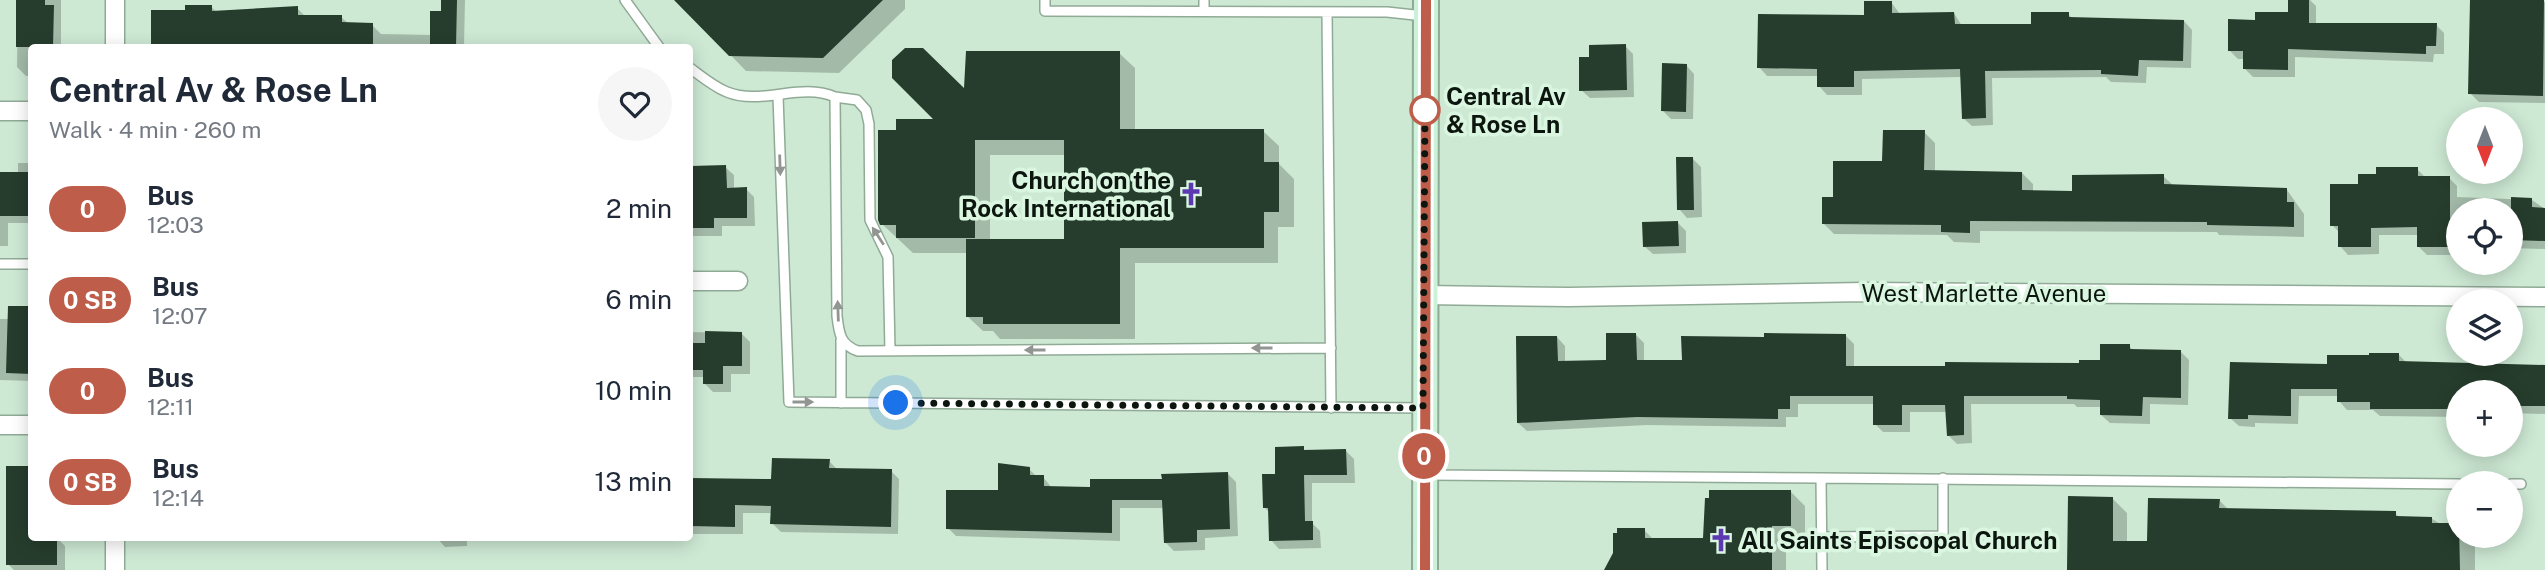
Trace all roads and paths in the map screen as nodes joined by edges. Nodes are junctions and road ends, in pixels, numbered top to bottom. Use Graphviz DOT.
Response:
graph roads {
  1 [pos="115,0"];
  2 [pos="625,0"];
  3 [pos="1045,0"];
  4 [pos="1204,0"];
  5 [pos="1426,8"];
  6 [pos="1204,11"];
  7 [pos="1327,12"];
  8 [pos="115,44"];
  9 [pos="657,44"];
  10 [pos="693,70"];
  11 [pos="778,96"];
  12 [pos="835,97"];
  13 [pos="0,111"];
  14 [pos="28,111"];
  15 [pos="0,264"];
  16 [pos="28,264"];
  17 [pos="693,281"];
  18 [pos="738,281"];
  19 [pos="1424,295"];
  20 [pos="2545,297"];
  21 [pos="841,340"];
  22 [pos="1331,348"];
  23 [pos="890,351"];
  24 [pos="841,402"];
  25 [pos="1331,408"];
  26 [pos="1423,408"];
  27 [pos="0,425"];
  28 [pos="28,425"];
  29 [pos="1424,475"];
  30 [pos="1821,478"];
  31 [pos="1943,478"];
  32 [pos="2446,484"];
  33 [pos="1822,537"];
  34 [pos="115,541"];
  35 [pos="115,570"];
  36 [pos="1425,570"];
  37 [pos="1822,570"];
  1 -- 8 [label="street"];
  2 -- 9 [label="lane"];
  3 -- 6 [label="lane"];
  4 -- 6 [label="lane"];
  5 -- 7 [label="lane"];
  5 -- 19 [label="main road"];
  6 -- 7 [label="lane"];
  7 -- 22 [label="lane"];
  10 -- 11 [label="lane"];
  11 -- 12 [label="lane"];
  11 -- 24 [label="lane, one-way"];
  21 -- 12 [label="lane, one-way"];
  23 -- 12 [label="lane, one-way"];
  13 -- 14 [label="street"];
  15 -- 16 [label="lane"];
  17 -- 18 [label="street"];
  19 -- 20 [label="street, West Marlette Avenue"];
  19 -- 26 [label="main road"];
  21 -- 23 [label="lane"];
  21 -- 24 [label="lane"];
  22 -- 23 [label="lane, one-way"];
  22 -- 25 [label="lane"];
  24 -- 25 [label="lane"];
  25 -- 26 [label="lane"];
  26 -- 29 [label="main road"];
  27 -- 28 [label="street"];
  29 -- 30 [label="lane"];
  29 -- 36 [label="main road"];
  30 -- 31 [label="lane"];
  30 -- 33 [label="lane"];
  31 -- 32 [label="lane"];
  31 -- 33 [label="lane"];
  33 -- 37 [label="lane"];
  34 -- 35 [label="street"];
}
